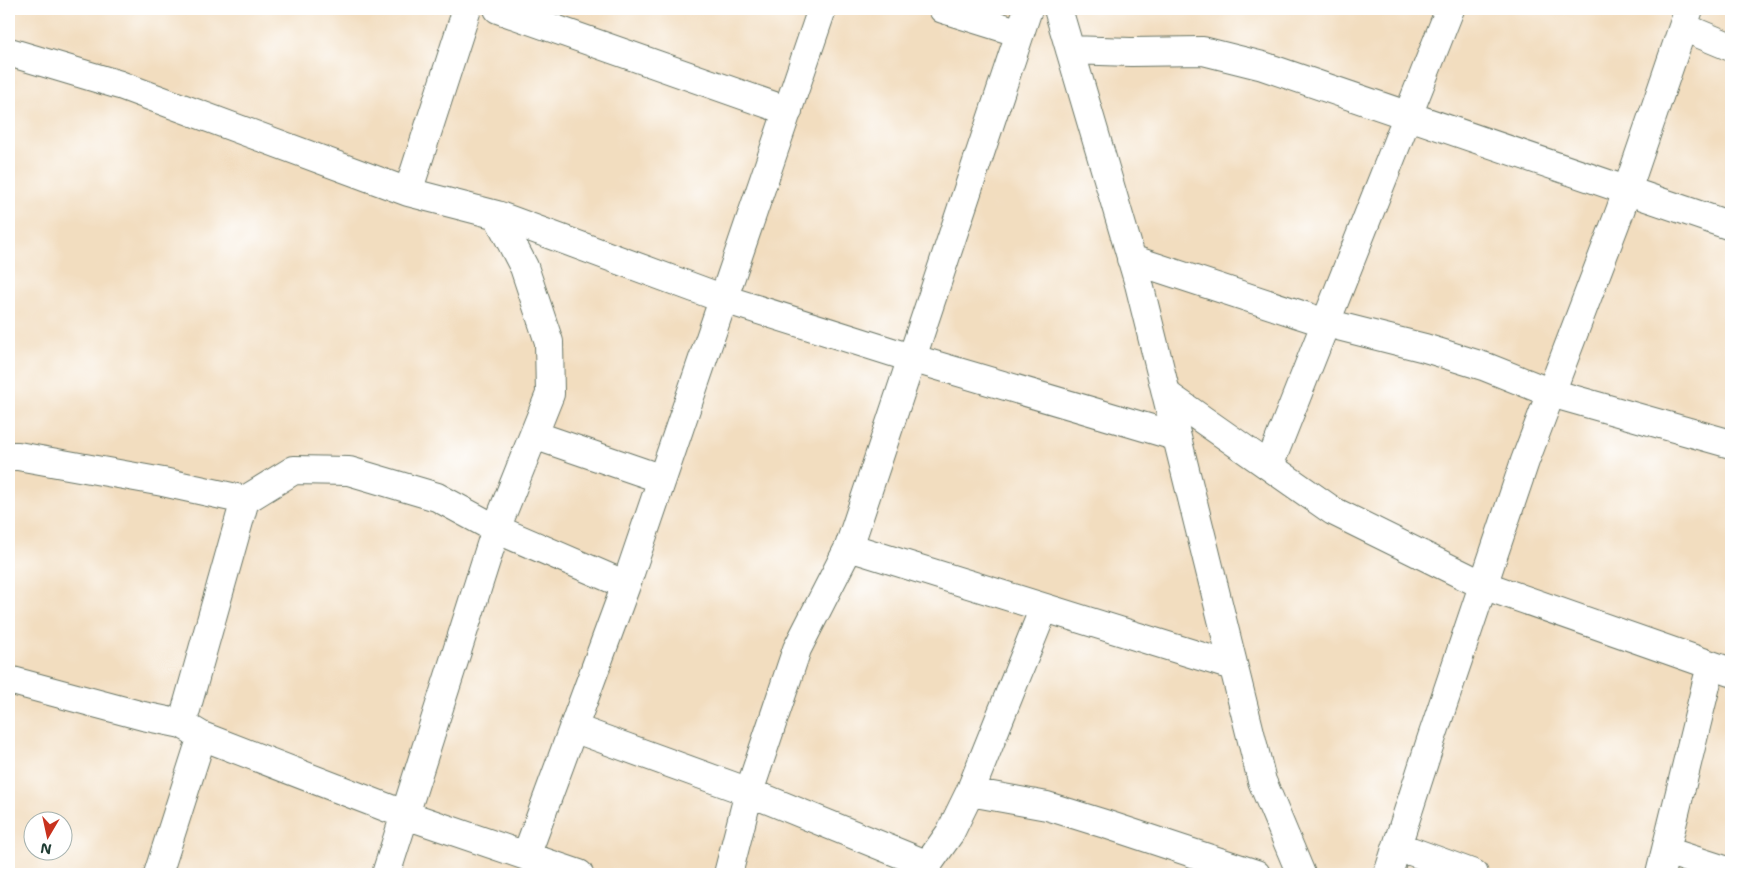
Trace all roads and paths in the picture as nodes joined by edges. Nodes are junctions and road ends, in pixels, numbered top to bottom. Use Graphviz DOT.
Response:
graph roads {
  1 [pos="467,9"];
  2 [pos="498,9"];
  3 [pos="822,9"];
  4 [pos="943,9"];
  5 [pos="1058,9"];
  6 [pos="1450,9"];
  7 [pos="1686,18"];
  8 [pos="1024,21"];
  9 [pos="1731,48"];
  10 [pos="1070,50"];
  11 [pos="9,52"];
  12 [pos="788,111"];
  13 [pos="1408,116"];
  14 [pos="1626,190"];
  15 [pos="408,192"];
  16 [pos="498,215"];
  17 [pos="1731,226"];
  18 [pos="1131,259"];
  19 [pos="724,299"];
  20 [pos="1326,323"];
  21 [pos="911,358"];
  22 [pos="1550,393"];
  23 [pos="1166,394"];
  24 [pos="534,435"];
  25 [pos="1176,436"];
  26 [pos="1731,444"];
  27 [pos="9,456"];
  28 [pos="1269,466"];
  29 [pos="662,479"];
  30 [pos="245,500"];
  31 [pos="496,529"];
  32 [pos="849,548"];
  33 [pos="626,585"];
  34 [pos="1483,586"];
  35 [pos="1044,608"];
  36 [pos="1232,666"];
  37 [pos="1721,669"];
  38 [pos="9,680"];
  39 [pos="573,728"];
  40 [pos="192,730"];
  41 [pos="749,792"];
  42 [pos="970,792"];
  43 [pos="406,815"];
  44 [pos="1397,846"];
  45 [pos="526,856"];
  46 [pos="1663,863"];
  47 [pos="925,869"];
  48 [pos="1731,872"];
  49 [pos="158,874"];
  50 [pos="386,874"];
  51 [pos="579,874"];
  52 [pos="728,874"];
  53 [pos="1256,874"];
  54 [pos="1301,874"];
  55 [pos="1388,874"];
  56 [pos="1474,874"];
  1 -- 15 [label="street"];
  2 -- 12 [label="street"];
  3 -- 12 [label="street"];
  4 -- 8 [label="street"];
  5 -- 10 [label="street"];
  6 -- 13 [label="street"];
  7 -- 9 [label="street"];
  7 -- 14 [label="street"];
  8 -- 21 [label="street"];
  10 -- 13 [label="street"];
  10 -- 18 [label="street"];
  11 -- 15 [label="street"];
  12 -- 19 [label="street"];
  13 -- 14 [label="street"];
  13 -- 20 [label="street"];
  14 -- 17 [label="street"];
  14 -- 22 [label="street"];
  15 -- 16 [label="street"];
  16 -- 19 [label="street"];
  16 -- 24 [label="street"];
  18 -- 20 [label="street"];
  18 -- 23 [label="street"];
  19 -- 21 [label="street"];
  19 -- 29 [label="street"];
  20 -- 22 [label="street"];
  20 -- 28 [label="street"];
  21 -- 25 [label="street"];
  21 -- 32 [label="street"];
  22 -- 26 [label="street"];
  22 -- 34 [label="street"];
  23 -- 25 [label="street"];
  23 -- 28 [label="street"];
  24 -- 29 [label="street"];
  24 -- 31 [label="street"];
  25 -- 36 [label="street"];
  27 -- 30 [label="street"];
  28 -- 34 [label="street"];
  29 -- 33 [label="street"];
  30 -- 31 [label="street"];
  30 -- 40 [label="street"];
  31 -- 33 [label="street"];
  31 -- 43 [label="street"];
  32 -- 35 [label="street"];
  32 -- 41 [label="street"];
  33 -- 39 [label="street"];
  34 -- 37 [label="street"];
  34 -- 44 [label="street"];
  35 -- 36 [label="street"];
  35 -- 42 [label="street"];
  36 -- 54 [label="street"];
  37 -- 46 [label="street"];
  38 -- 40 [label="street"];
  39 -- 41 [label="street"];
  39 -- 45 [label="street"];
  40 -- 43 [label="street"];
  40 -- 49 [label="street"];
  41 -- 47 [label="street"];
  41 -- 52 [label="street"];
  42 -- 47 [label="street"];
  42 -- 53 [label="street"];
  43 -- 45 [label="street"];
  43 -- 50 [label="street"];
  44 -- 55 [label="street"];
  44 -- 56 [label="street"];
  45 -- 51 [label="street"];
  46 -- 48 [label="street"];
}
